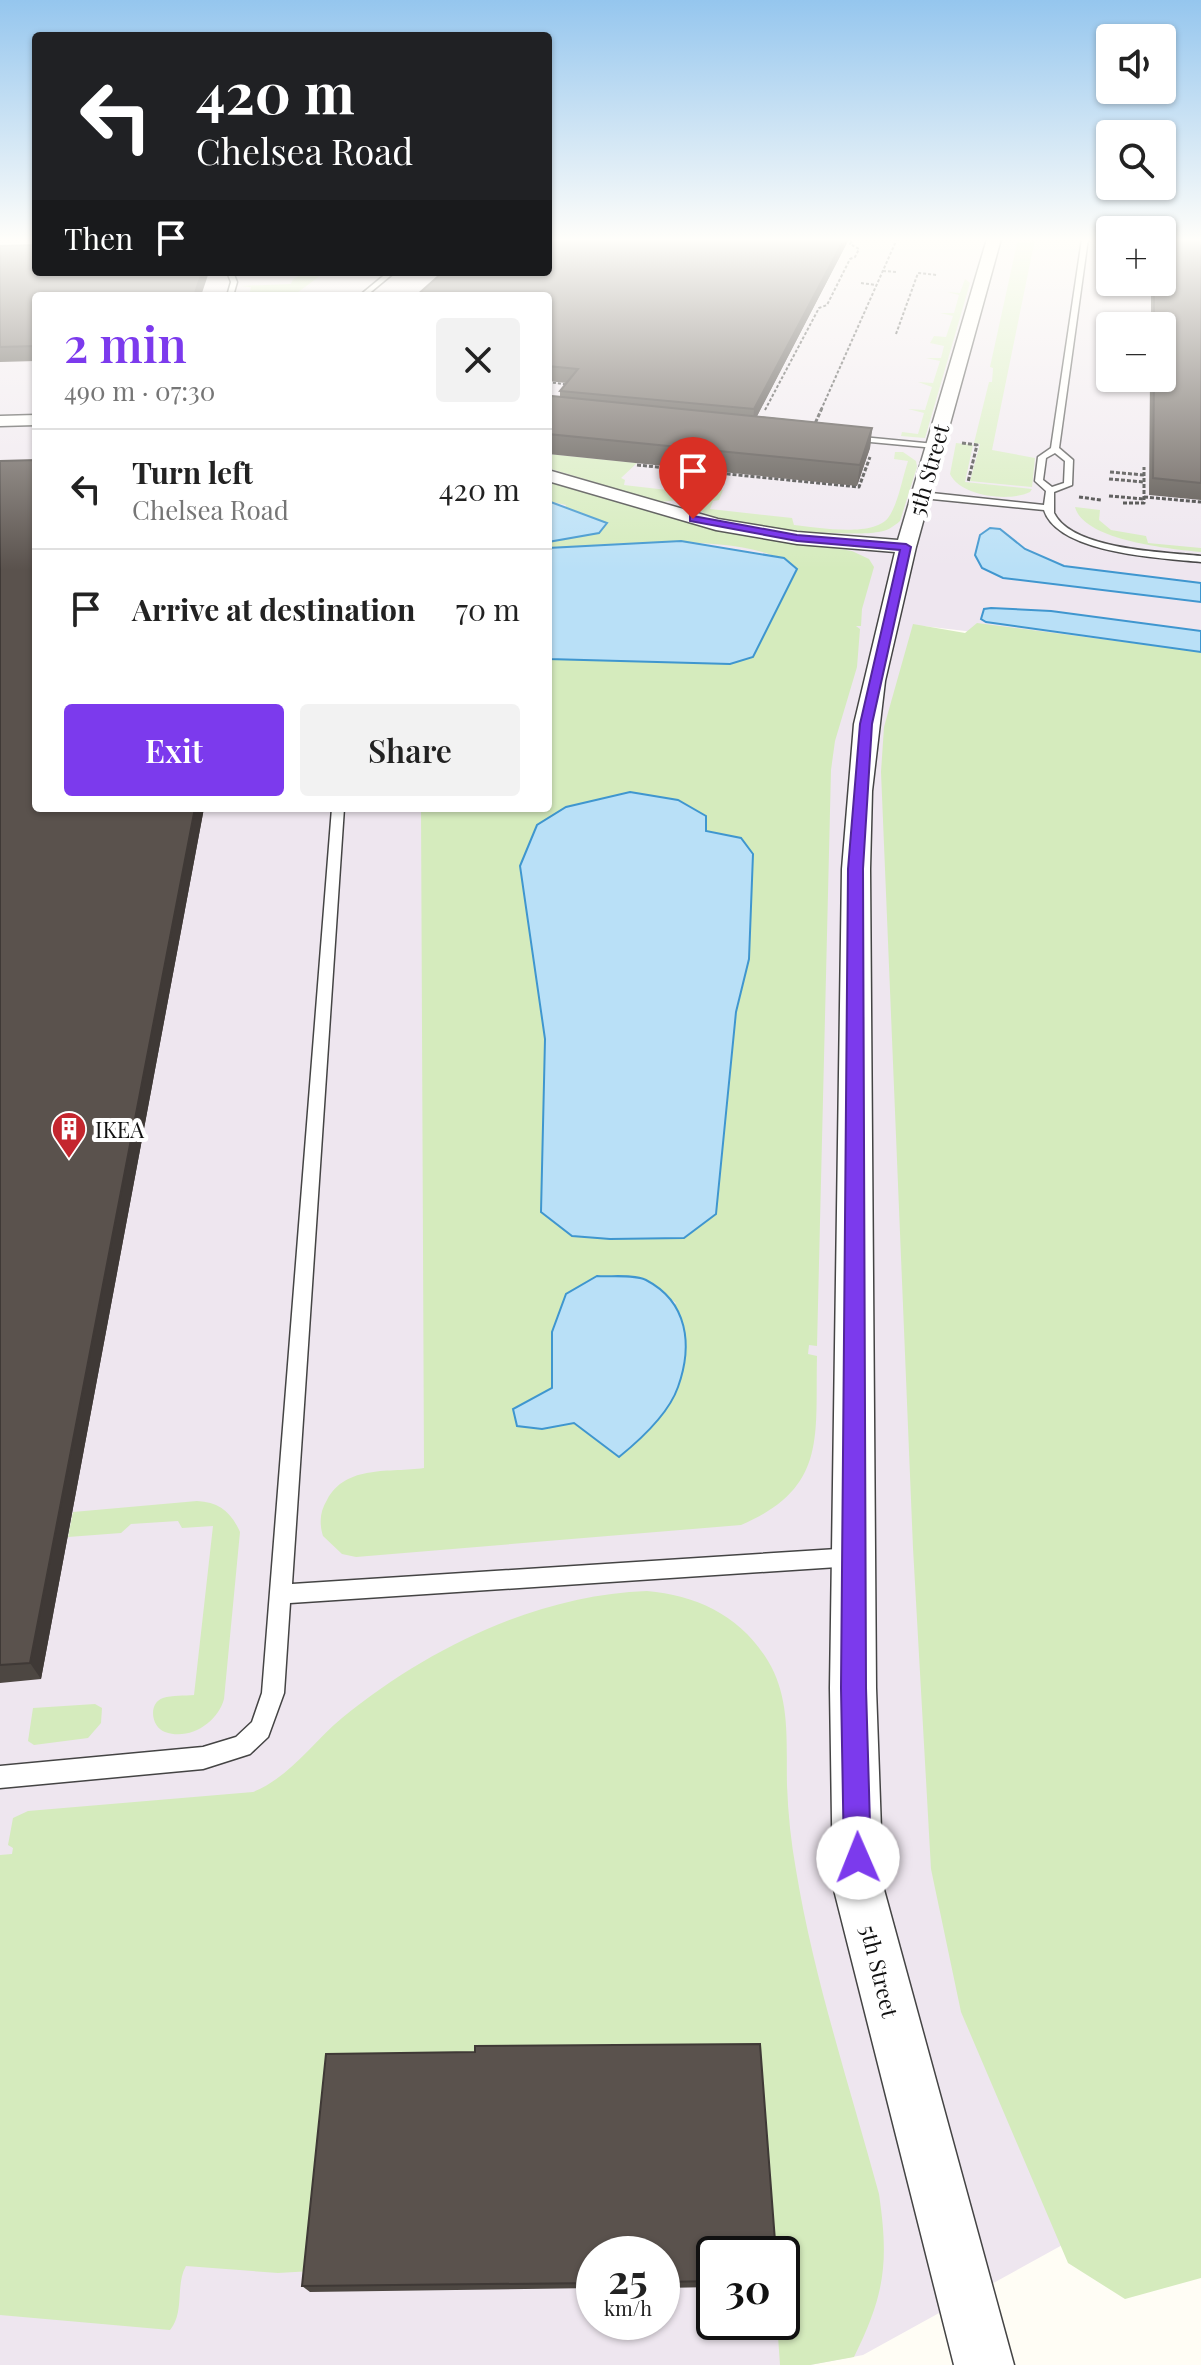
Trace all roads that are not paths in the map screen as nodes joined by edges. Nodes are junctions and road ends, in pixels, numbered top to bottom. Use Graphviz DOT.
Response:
graph roads {
  1 [pos="963,349"];
  2 [pos="1069,349"];
  3 [pos="32,420"];
  4 [pos="0,421"];
  5 [pos="840,436"];
  6 [pos="935,446"];
  7 [pos="1055,449"];
  8 [pos="552,476"];
  9 [pos="1050,490"];
  10 [pos="922,495"];
  11 [pos="1047,508"];
  12 [pos="906,547"];
  13 [pos="1201,559"];
  14 [pos="338,812"];
  15 [pos="855,1556"];
  16 [pos="281,1594"];
  17 [pos="0,1777"];
  18 [pos="984,2365"];
  1 -- 6 [label="street, 5th Street"];
  2 -- 7 [label="lane"];
  3 -- 4 [label="street"];
  5 -- 6 [label="lane"];
  6 -- 10 [label="street, 5th Street"];
  7 -- 9 [label="lane"];
  7 -- 9 [label="lane"];
  8 -- 12 [label="street"];
  9 -- 11 [label="lane"];
  10 -- 11 [label="lane"];
  10 -- 12 [label="street, 5th Street"];
  11 -- 13 [label="lane"];
  12 -- 15 [label="street, 5th Street"];
  14 -- 16 [label="lane"];
  15 -- 16 [label="lane"];
  15 -- 18 [label="street, 5th Street"];
  16 -- 17 [label="lane"];
}
